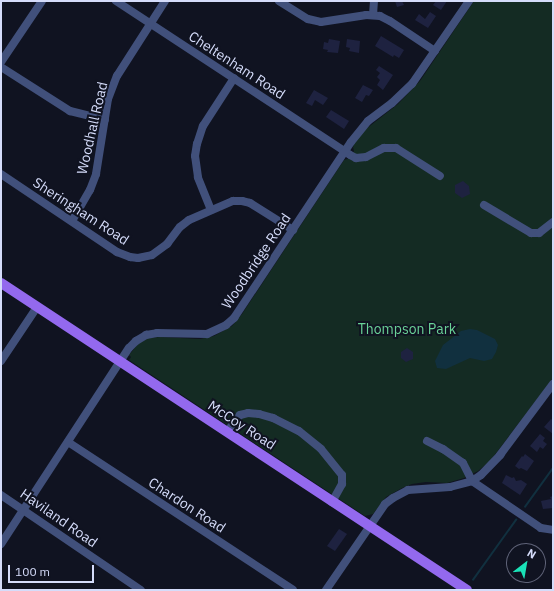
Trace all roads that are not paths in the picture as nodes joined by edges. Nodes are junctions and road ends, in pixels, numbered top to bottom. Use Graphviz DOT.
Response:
graph roads {
  1 [pos="42,1"];
  2 [pos="116,1"];
  3 [pos="165,1"];
  4 [pos="279,1"];
  5 [pos="374,1"];
  6 [pos="469,1"];
  7 [pos="373,15"];
  8 [pos="150,24"];
  9 [pos="435,51"];
  10 [pos="1,62"];
  11 [pos="1,67"];
  12 [pos="234,78"];
  13 [pos="104,120"];
  14 [pos="344,152"];
  15 [pos="1,174"];
  16 [pos="440,176"];
  17 [pos="484,205"];
  18 [pos="211,210"];
  19 [pos="72,221"];
  20 [pos="553,222"];
  21 [pos="293,230"];
  22 [pos="1,283"];
  23 [pos="37,307"];
  24 [pos="1,361"];
  25 [pos="120,362"];
  26 [pos="553,384"];
  27 [pos="227,432"];
  28 [pos="427,441"];
  29 [pos="68,442"];
  30 [pos="472,481"];
  31 [pos="1,495"];
  32 [pos="332,502"];
  33 [pos="23,510"];
  34 [pos="369,526"];
  35 [pos="553,530"];
  36 [pos="1,544"];
  37 [pos="141,590"];
  38 [pos="293,590"];
  39 [pos="326,590"];
  40 [pos="467,590"];
  1 -- 10 [label="street"];
  2 -- 8 [label="street, Cheltenham Road"];
  3 -- 8 [label="street, Woodhall Road"];
  4 -- 7 [label="street"];
  5 -- 7 [label="street"];
  6 -- 9 [label="street, Woodbridge Road"];
  7 -- 9 [label="street"];
  8 -- 12 [label="street, Cheltenham Road"];
  8 -- 13 [label="street, Woodhall Road"];
  9 -- 14 [label="street, Woodbridge Road"];
  11 -- 13 [label="street"];
  12 -- 14 [label="street, Cheltenham Road"];
  12 -- 18 [label="street"];
  13 -- 19 [label="street, Woodhall Road"];
  14 -- 16 [label="street, Cheltenham Road"];
  14 -- 21 [label="street, Woodbridge Road"];
  15 -- 19 [label="street, Sheringham Road"];
  17 -- 20 [label="street"];
  18 -- 19 [label="street, Sheringham Road"];
  18 -- 21 [label="street, Sheringham Road"];
  21 -- 25 [label="street, Woodbridge Road"];
  22 -- 23 [label="main road, McCoy Road"];
  23 -- 24 [label="street"];
  23 -- 25 [label="main road, McCoy Road"];
  25 -- 27 [label="main road, McCoy Road"];
  25 -- 29 [label="street, Woodbridge Road"];
  26 -- 30 [label="street"];
  27 -- 32 [label="main road, McCoy Road"];
  27 -- 32 [label="street"];
  28 -- 30 [label="street"];
  29 -- 33 [label="street, Woodbridge Road"];
  29 -- 38 [label="street, Chardon Road"];
  30 -- 34 [label="street"];
  30 -- 35 [label="street"];
  31 -- 33 [label="street, Haviland Road"];
  32 -- 34 [label="main road, McCoy Road"];
  33 -- 36 [label="street, Woodbridge Road"];
  33 -- 37 [label="street, Haviland Road"];
  34 -- 39 [label="street"];
  34 -- 40 [label="main road, McCoy Road"];
}
